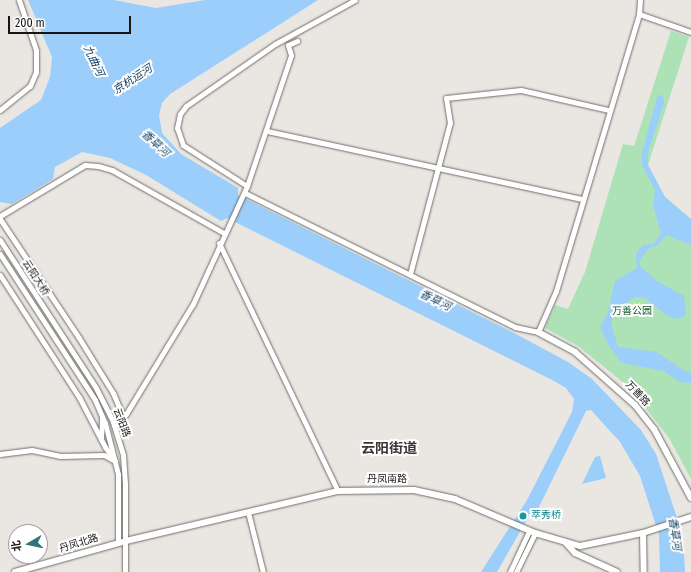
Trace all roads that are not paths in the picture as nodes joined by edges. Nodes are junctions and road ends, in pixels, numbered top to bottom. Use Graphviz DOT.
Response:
graph roads {
  1 [pos="19,0"];
  2 [pos="355,0"];
  3 [pos="640,0"];
  4 [pos="639,14"];
  5 [pos="691,32"];
  6 [pos="297,41"];
  7 [pos="0,110"];
  8 [pos="608,110"];
  9 [pos="267,131"];
  10 [pos="438,167"];
  11 [pos="247,186"];
  12 [pos="244,193"];
  13 [pos="582,199"];
  14 [pos="0,217"];
  15 [pos="224,234"];
  16 [pos="0,240"];
  17 [pos="219,243"];
  18 [pos="0,254"];
  19 [pos="410,274"];
  20 [pos="0,275"];
  21 [pos="56,325"];
  22 [pos="49,328"];
  23 [pos="538,332"];
  24 [pos="102,416"];
  25 [pos="123,417"];
  26 [pos="114,425"];
  27 [pos="101,440"];
  28 [pos="0,454"];
  29 [pos="104,454"];
  30 [pos="116,461"];
  31 [pos="338,491"];
  32 [pos="691,498"];
  33 [pos="248,512"];
  34 [pos="688,518"];
  35 [pos="532,532"];
  36 [pos="643,533"];
  37 [pos="126,541"];
  38 [pos="118,543"];
  39 [pos="566,543"];
  40 [pos="15,572"];
  41 [pos="125,572"];
  42 [pos="263,572"];
  43 [pos="510,572"];
  44 [pos="516,572"];
  45 [pos="617,572"];
  46 [pos="644,572"];
  1 -- 7 [label="street"];
  2 -- 11 [label="street"];
  3 -- 4 [label="street"];
  4 -- 5 [label="street"];
  4 -- 8 [label="street"];
  6 -- 9 [label="street"];
  8 -- 10 [label="street"];
  8 -- 13 [label="street"];
  9 -- 10 [label="street"];
  9 -- 11 [label="street"];
  10 -- 13 [label="street"];
  10 -- 19 [label="street"];
  11 -- 12 [label="street"];
  12 -- 15 [label="street"];
  12 -- 19 [label="street"];
  13 -- 23 [label="street"];
  14 -- 15 [label="street"];
  14 -- 25 [label="street"];
  15 -- 17 [label="street"];
  16 -- 21 [label="street, 云阳大桥"];
  17 -- 25 [label="street"];
  17 -- 31 [label="street"];
  18 -- 22 [label="street, 云阳大桥"];
  19 -- 23 [label="street"];
  20 -- 27 [label="street"];
  21 -- 26 [label="street, 云阳路"];
  22 -- 24 [label="street, 云阳路"];
  23 -- 32 [label="main road, 万善路"];
  24 -- 27 [label="street"];
  24 -- 30 [label="street, 云阳路"];
  25 -- 26 [label="street"];
  26 -- 37 [label="street, 云阳路"];
  27 -- 29 [label="street"];
  27 -- 30 [label="street"];
  28 -- 29 [label="street"];
  29 -- 30 [label="street"];
  30 -- 38 [label="street, 云阳路"];
  31 -- 33 [label="main road, 丹凤南路"];
  31 -- 35 [label="main road, 丹凤南路"];
  33 -- 37 [label="main road, 丹凤南路"];
  33 -- 42 [label="street"];
  34 -- 36 [label="main road, 丹凤南路"];
  35 -- 39 [label="main road, 丹凤南路"];
  35 -- 43 [label="street"];
  35 -- 44 [label="street"];
  36 -- 39 [label="main road, 丹凤南路"];
  36 -- 46 [label="main road"];
  37 -- 38 [label="main road, 丹凤北路"];
  37 -- 41 [label="street, 云阳路"];
  38 -- 40 [label="main road, 丹凤北路"];
  39 -- 45 [label="main road"];
}
